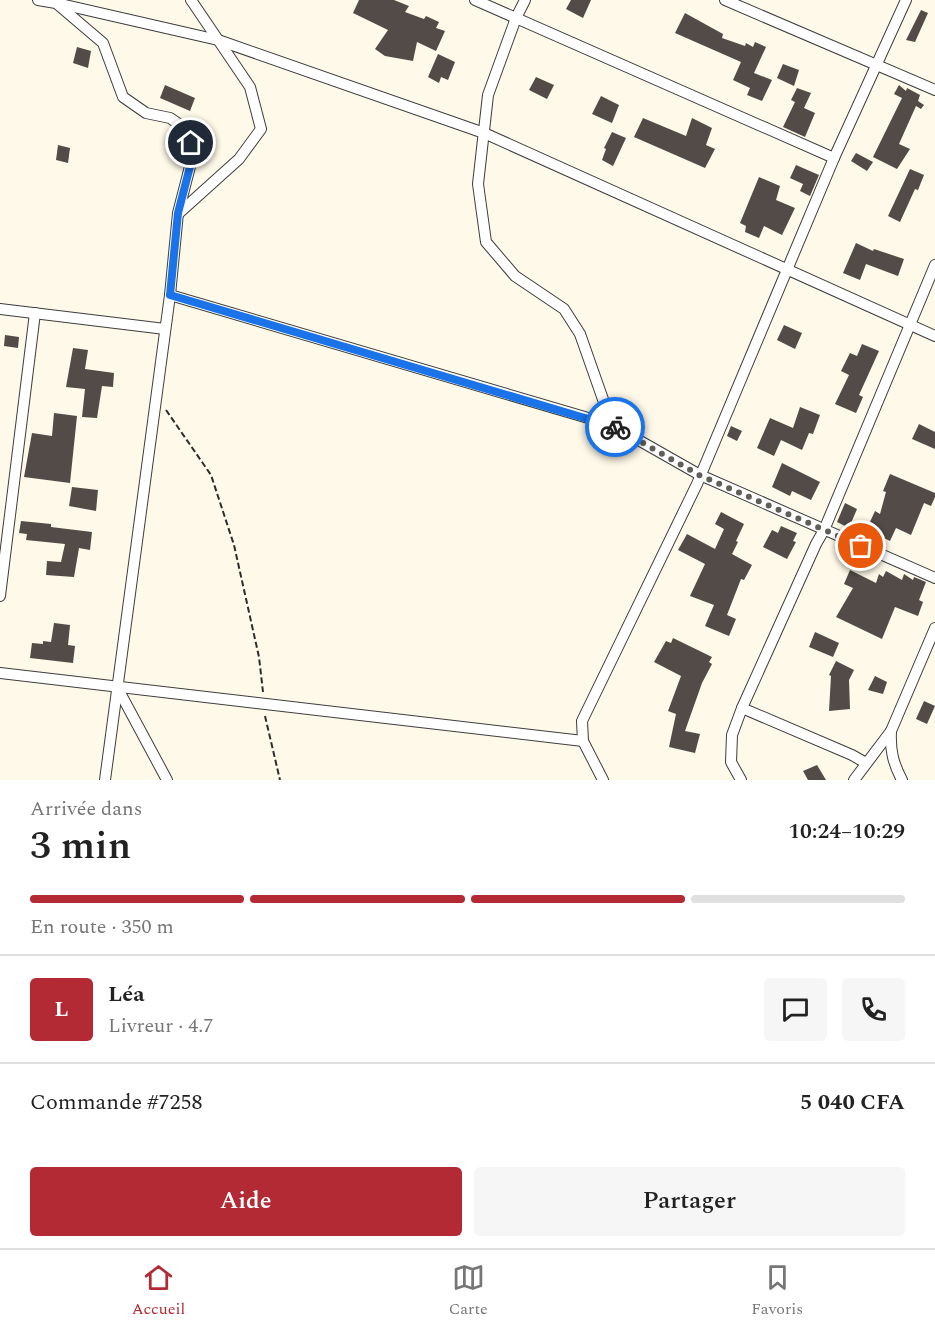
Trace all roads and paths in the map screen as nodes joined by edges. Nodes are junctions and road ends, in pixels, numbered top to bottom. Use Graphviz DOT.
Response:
graph roads {
  1 [pos="38,0"];
  2 [pos="191,0"];
  3 [pos="475,0"];
  4 [pos="525,0"];
  5 [pos="725,0"];
  6 [pos="906,0"];
  7 [pos="57,2"];
  8 [pos="516,18"];
  9 [pos="218,40"];
  10 [pos="875,64"];
  11 [pos="935,90"];
  12 [pos="484,133"];
  13 [pos="834,158"];
  14 [pos="178,213"];
  15 [pos="935,265"];
  16 [pos="786,269"];
  17 [pos="170,295"];
  18 [pos="0,309"];
  19 [pos="35,313"];
  20 [pos="910,325"];
  21 [pos="165,329"];
  22 [pos="935,336"];
  23 [pos="156,396"];
  24 [pos="612,425"];
  25 [pos="699,475"];
  26 [pos="824,530"];
  27 [pos="935,578"];
  28 [pos="0,596"];
  29 [pos="935,628"];
  30 [pos="0,673"];
  31 [pos="117,687"];
  32 [pos="264,704"];
  33 [pos="742,708"];
  34 [pos="891,731"];
  35 [pos="583,741"];
  36 [pos="866,763"];
  37 [pos="105,780"];
  38 [pos="166,780"];
  39 [pos="280,780"];
  40 [pos="603,780"];
  41 [pos="741,780"];
  42 [pos="854,780"];
  43 [pos="902,780"];
  1 -- 7 [label="street"];
  2 -- 9 [label="street"];
  3 -- 8 [label="street"];
  4 -- 8 [label="street"];
  5 -- 10 [label="street"];
  6 -- 10 [label="street"];
  7 -- 9 [label="street"];
  7 -- 14 [label="street"];
  8 -- 12 [label="street"];
  8 -- 13 [label="street"];
  9 -- 12 [label="street"];
  9 -- 14 [label="street"];
  10 -- 11 [label="street"];
  10 -- 13 [label="street"];
  12 -- 16 [label="street"];
  12 -- 24 [label="street"];
  13 -- 16 [label="street"];
  14 -- 17 [label="street"];
  15 -- 20 [label="street"];
  16 -- 20 [label="street"];
  16 -- 25 [label="street"];
  17 -- 21 [label="street"];
  17 -- 24 [label="street"];
  18 -- 19 [label="street"];
  19 -- 21 [label="street"];
  19 -- 28 [label="street"];
  20 -- 22 [label="street"];
  20 -- 26 [label="street"];
  21 -- 23 [label="street"];
  23 -- 31 [label="street"];
  23 -- 32 [label="path"];
  24 -- 25 [label="street"];
  25 -- 26 [label="street"];
  25 -- 35 [label="street"];
  26 -- 27 [label="street"];
  26 -- 33 [label="street"];
  29 -- 34 [label="street"];
  30 -- 31 [label="street"];
  31 -- 32 [label="street"];
  31 -- 37 [label="street"];
  31 -- 38 [label="street"];
  32 -- 35 [label="street"];
  32 -- 39 [label="path"];
  33 -- 36 [label="street"];
  33 -- 41 [label="street"];
  34 -- 36 [label="street"];
  34 -- 43 [label="street"];
  35 -- 40 [label="street"];
  36 -- 42 [label="street"];
}
